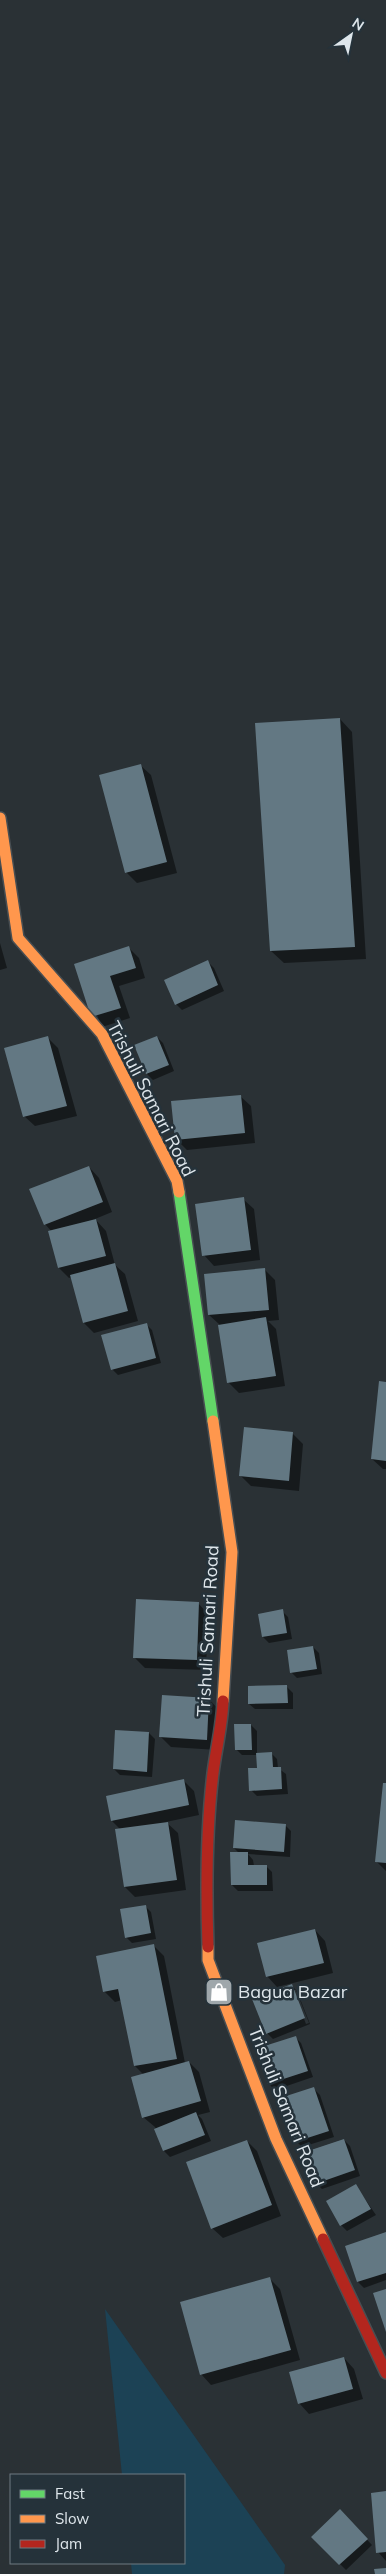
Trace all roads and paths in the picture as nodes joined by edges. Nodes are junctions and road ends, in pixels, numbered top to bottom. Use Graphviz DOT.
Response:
graph roads {
  1 [pos="0,818"];
  2 [pos="386,2373"];
  1 -- 2 [label="street, Trishuli Samari Road"];
}
